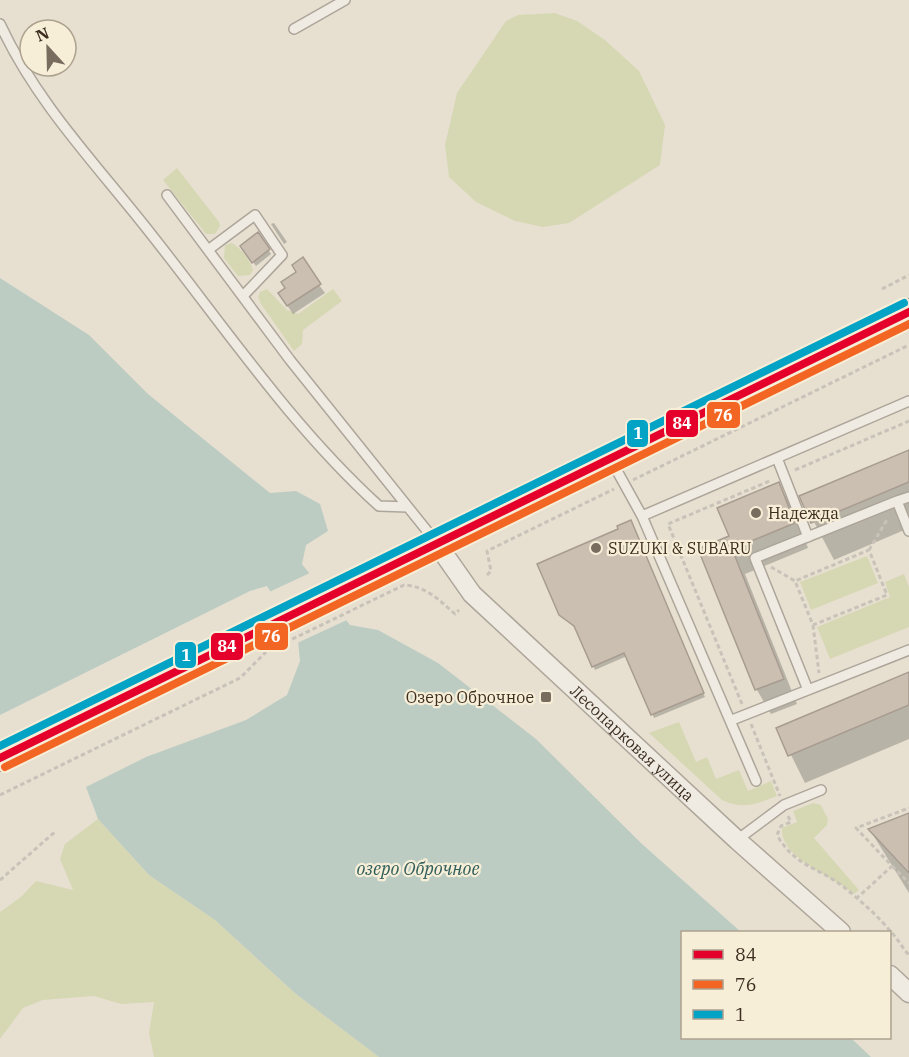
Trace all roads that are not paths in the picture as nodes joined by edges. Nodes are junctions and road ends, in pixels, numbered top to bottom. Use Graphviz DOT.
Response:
graph roads {
  1 [pos="345,0"];
  2 [pos="0,24"];
  3 [pos="294,29"];
  4 [pos="167,195"];
  5 [pos="208,250"];
  6 [pos="243,296"];
  7 [pos="909,312"];
  8 [pos="909,401"];
  9 [pos="609,458"];
  10 [pos="777,458"];
  11 [pos="909,497"];
  12 [pos="897,501"];
  13 [pos="408,507"];
  14 [pos="642,516"];
  15 [pos="909,531"];
  16 [pos="808,537"];
  17 [pos="437,544"];
  18 [pos="909,650"];
  19 [pos="808,690"];
  20 [pos="732,720"];
  21 [pos="11,753"];
  22 [pos="756,782"];
  23 [pos="821,790"];
  24 [pos="737,840"];
  25 [pos="839,931"];
  26 [pos="891,976"];
  27 [pos="909,993"];
  1 -- 3 [label="lane"];
  2 -- 13 [label="lane"];
  4 -- 5 [label="lane"];
  5 -- 6 [label="lane"];
  5 -- 6 [label="lane"];
  6 -- 13 [label="lane"];
  7 -- 9 [label="main road"];
  8 -- 10 [label="lane"];
  9 -- 14 [label="lane"];
  9 -- 17 [label="main road"];
  10 -- 14 [label="lane"];
  10 -- 16 [label="lane"];
  11 -- 12 [label="lane"];
  12 -- 15 [label="lane"];
  12 -- 16 [label="lane"];
  13 -- 17 [label="lane"];
  14 -- 20 [label="lane"];
  16 -- 19 [label="lane"];
  17 -- 21 [label="main road"];
  17 -- 24 [label="street, Лесопарковая улица"];
  18 -- 19 [label="lane"];
  19 -- 20 [label="lane"];
  20 -- 22 [label="lane"];
  23 -- 24 [label="lane"];
  24 -- 25 [label="street, Лесопарковая улица"];
  26 -- 27 [label="street"];
}
